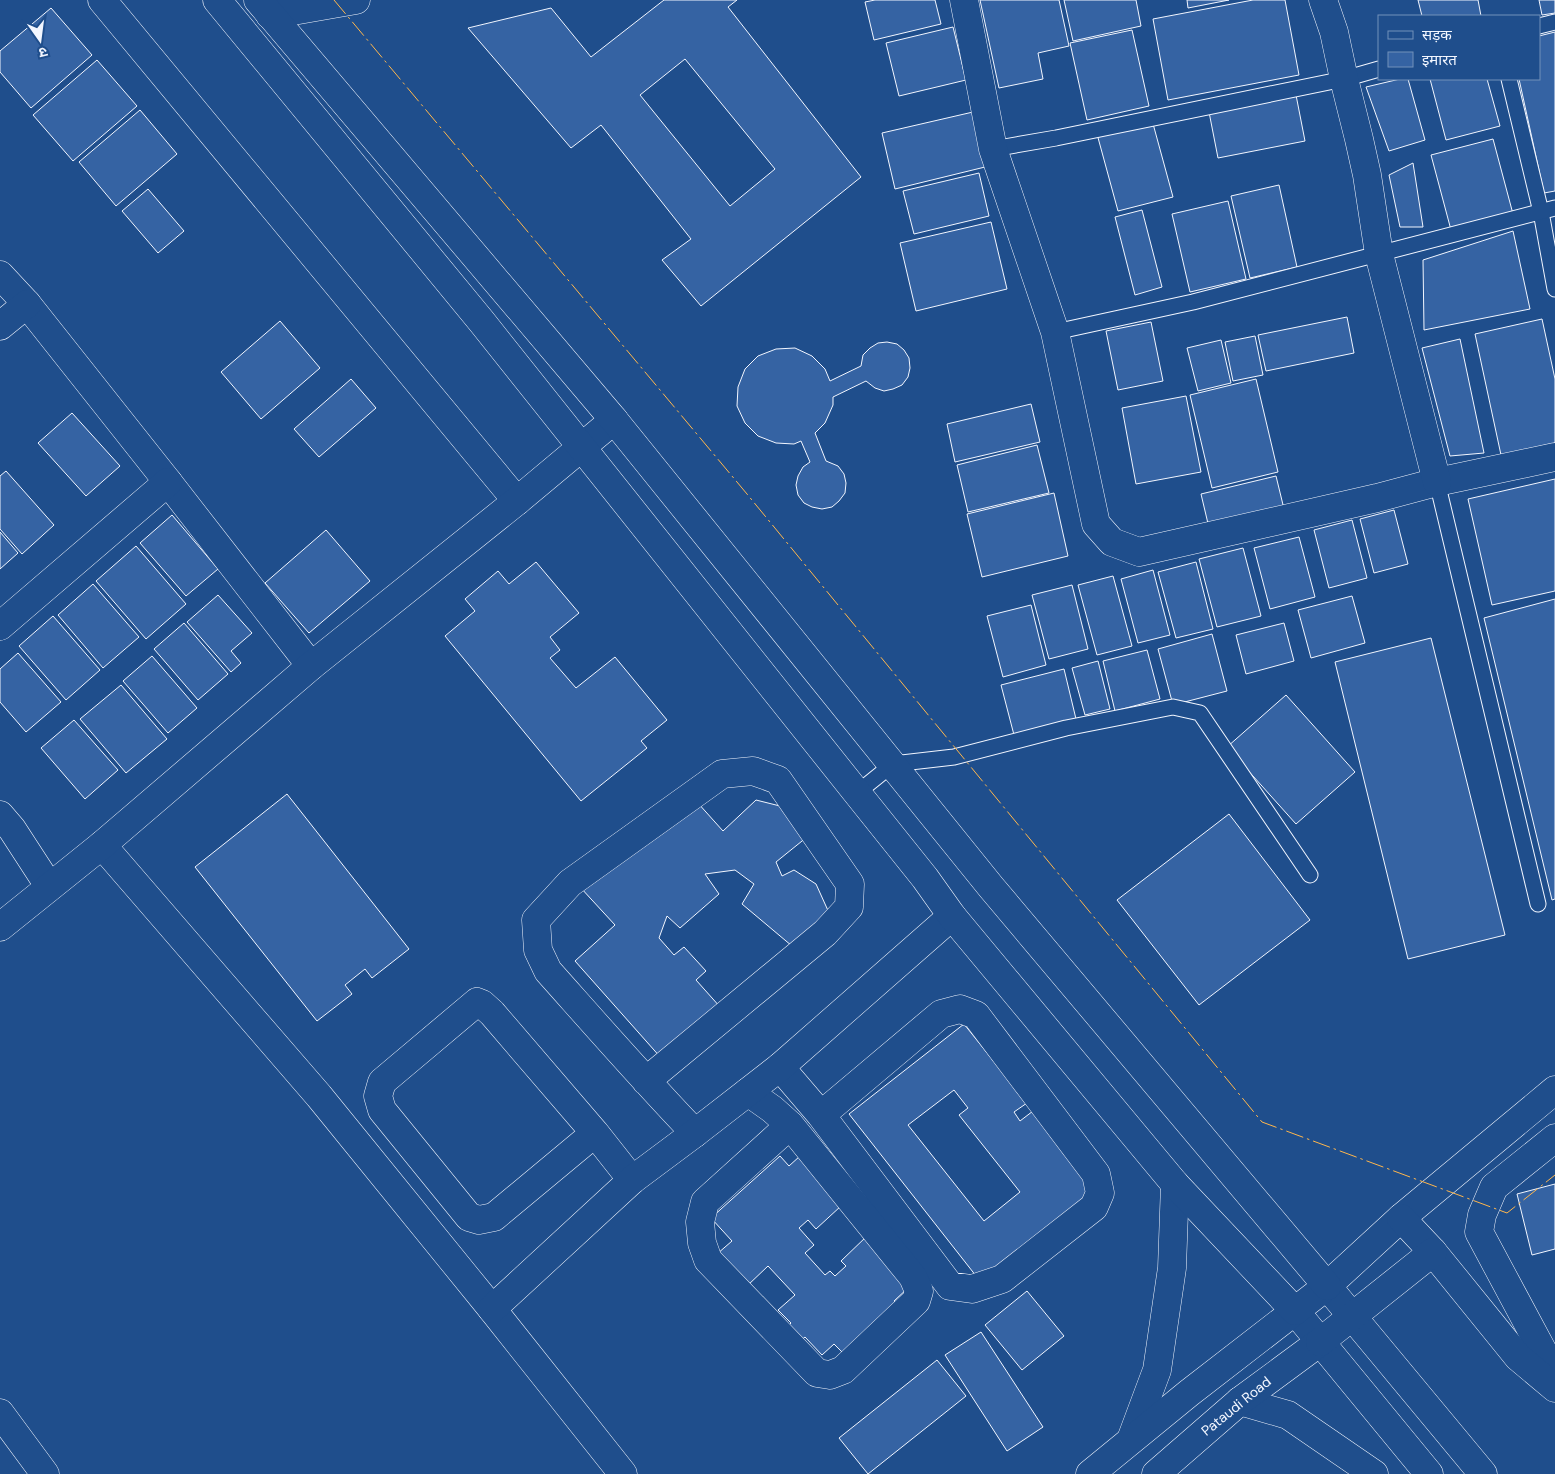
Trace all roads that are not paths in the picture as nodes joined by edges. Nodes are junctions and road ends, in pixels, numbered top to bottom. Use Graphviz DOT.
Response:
graph roads {
  1 [pos="102,0"];
  2 [pos="217,0"];
  3 [pos="356,0"];
  4 [pos="964,0"];
  5 [pos="1323,0"];
  6 [pos="264,7"];
  7 [pos="1555,22"];
  8 [pos="1540,26"];
  9 [pos="1378,69"];
  10 [pos="1344,79"];
  11 [pos="1509,80"];
  12 [pos="993,149"];
  13 [pos="1548,210"];
  14 [pos="1379,254"];
  15 [pos="0,275"];
  16 [pos="1555,289"];
  17 [pos="27,304"];
  18 [pos="0,326"];
  19 [pos="1055,332"];
  20 [pos="614,420"];
  21 [pos="581,446"];
  22 [pos="1555,457"];
  23 [pos="168,482"];
  24 [pos="1437,482"];
  25 [pos="517,501"];
  26 [pos="0,626"];
  27 [pos="311,666"];
  28 [pos="893,764"];
  29 [pos="857,792"];
  30 [pos="0,814"];
  31 [pos="102,845"];
  32 [pos="1310,875"];
  33 [pos="49,886"];
  34 [pos="1538,904"];
  35 [pos="952,916"];
  36 [pos="0,927"];
  37 [pos="780,1067"];
  38 [pos="646,1081"];
  39 [pos="1555,1090"];
  40 [pos="748,1092"];
  41 [pos="821,1115"];
  42 [pos="790,1125"];
  43 [pos="595,1133"];
  44 [pos="696,1133"];
  45 [pos="1555,1138"];
  46 [pos="632,1180"];
  47 [pos="1176,1184"];
  48 [pos="1401,1218"];
  49 [pos="1433,1252"];
  50 [pos="1327,1286"];
  51 [pos="492,1309"];
  52 [pos="1294,1311"];
  53 [pos="1352,1317"];
  54 [pos="1320,1342"];
  55 [pos="1555,1374"];
  56 [pos="1555,1388"];
  57 [pos="1240,1401"];
  58 [pos="0,1413"];
  59 [pos="1132,1439"];
  60 [pos="45,1474"];
  61 [pos="623,1474"];
  62 [pos="1090,1474"];
  63 [pos="1156,1474"];
  64 [pos="1374,1474"];
  65 [pos="1429,1474"];
  66 [pos="1483,1474"];
  1 -- 25 [label="main road"];
  2 -- 21 [label="main road"];
  3 -- 6 [label="main road"];
  4 -- 12 [label="main road"];
  5 -- 10 [label="main road"];
  6 -- 20 [label="main road"];
  7 -- 8 [label="lane"];
  9 -- 10 [label="lane"];
  10 -- 12 [label="lane"];
  10 -- 14 [label="main road"];
  11 -- 13 [label="lane"];
  12 -- 19 [label="main road"];
  13 -- 14 [label="lane"];
  13 -- 16 [label="lane"];
  14 -- 19 [label="lane"];
  14 -- 24 [label="main road"];
  15 -- 17 [label="main road"];
  17 -- 18 [label="main road"];
  17 -- 23 [label="main road"];
  19 -- 24 [label="main road"];
  20 -- 21 [label="main road"];
  20 -- 28 [label="main road"];
  21 -- 25 [label="main road"];
  21 -- 29 [label="main road"];
  22 -- 24 [label="main road"];
  23 -- 26 [label="main road"];
  23 -- 27 [label="main road"];
  24 -- 34 [label="lane"];
  25 -- 27 [label="main road"];
  27 -- 31 [label="main road"];
  28 -- 29 [label="lane"];
  28 -- 32 [label="lane"];
  28 -- 50 [label="main road"];
  29 -- 35 [label="main road"];
  30 -- 33 [label="main road"];
  31 -- 33 [label="main road"];
  31 -- 51 [label="main road"];
  33 -- 36 [label="main road"];
  35 -- 37 [label="main road"];
  35 -- 47 [label="main road"];
  37 -- 40 [label="main road"];
  37 -- 41 [label="main road"];
  38 -- 38 [label="main road"];
  38 -- 44 [label="main road"];
  39 -- 48 [label="main road"];
  40 -- 42 [label="main road"];
  40 -- 44 [label="main road"];
  41 -- 41 [label="main road"];
  42 -- 42 [label="main road"];
  43 -- 43 [label="main road"];
  43 -- 46 [label="main road"];
  44 -- 46 [label="main road"];
  45 -- 55 [label="main road"];
  46 -- 51 [label="main road"];
  47 -- 52 [label="main road"];
  47 -- 59 [label="main road"];
  48 -- 49 [label="main road"];
  48 -- 50 [label="main road"];
  49 -- 53 [label="main road, Pataudi Road"];
  49 -- 56 [label="main road"];
  50 -- 52 [label="main road"];
  50 -- 53 [label="main road"];
  51 -- 61 [label="main road"];
  52 -- 54 [label="main road"];
  52 -- 59 [label="main road"];
  53 -- 54 [label="main road, Pataudi Road"];
  53 -- 66 [label="main road"];
  54 -- 57 [label="main road, Pataudi Road"];
  54 -- 65 [label="main road"];
  57 -- 63 [label="main road, Pataudi Road"];
  57 -- 64 [label="main road"];
  58 -- 60 [label="main road"];
  59 -- 62 [label="main road"];
}
